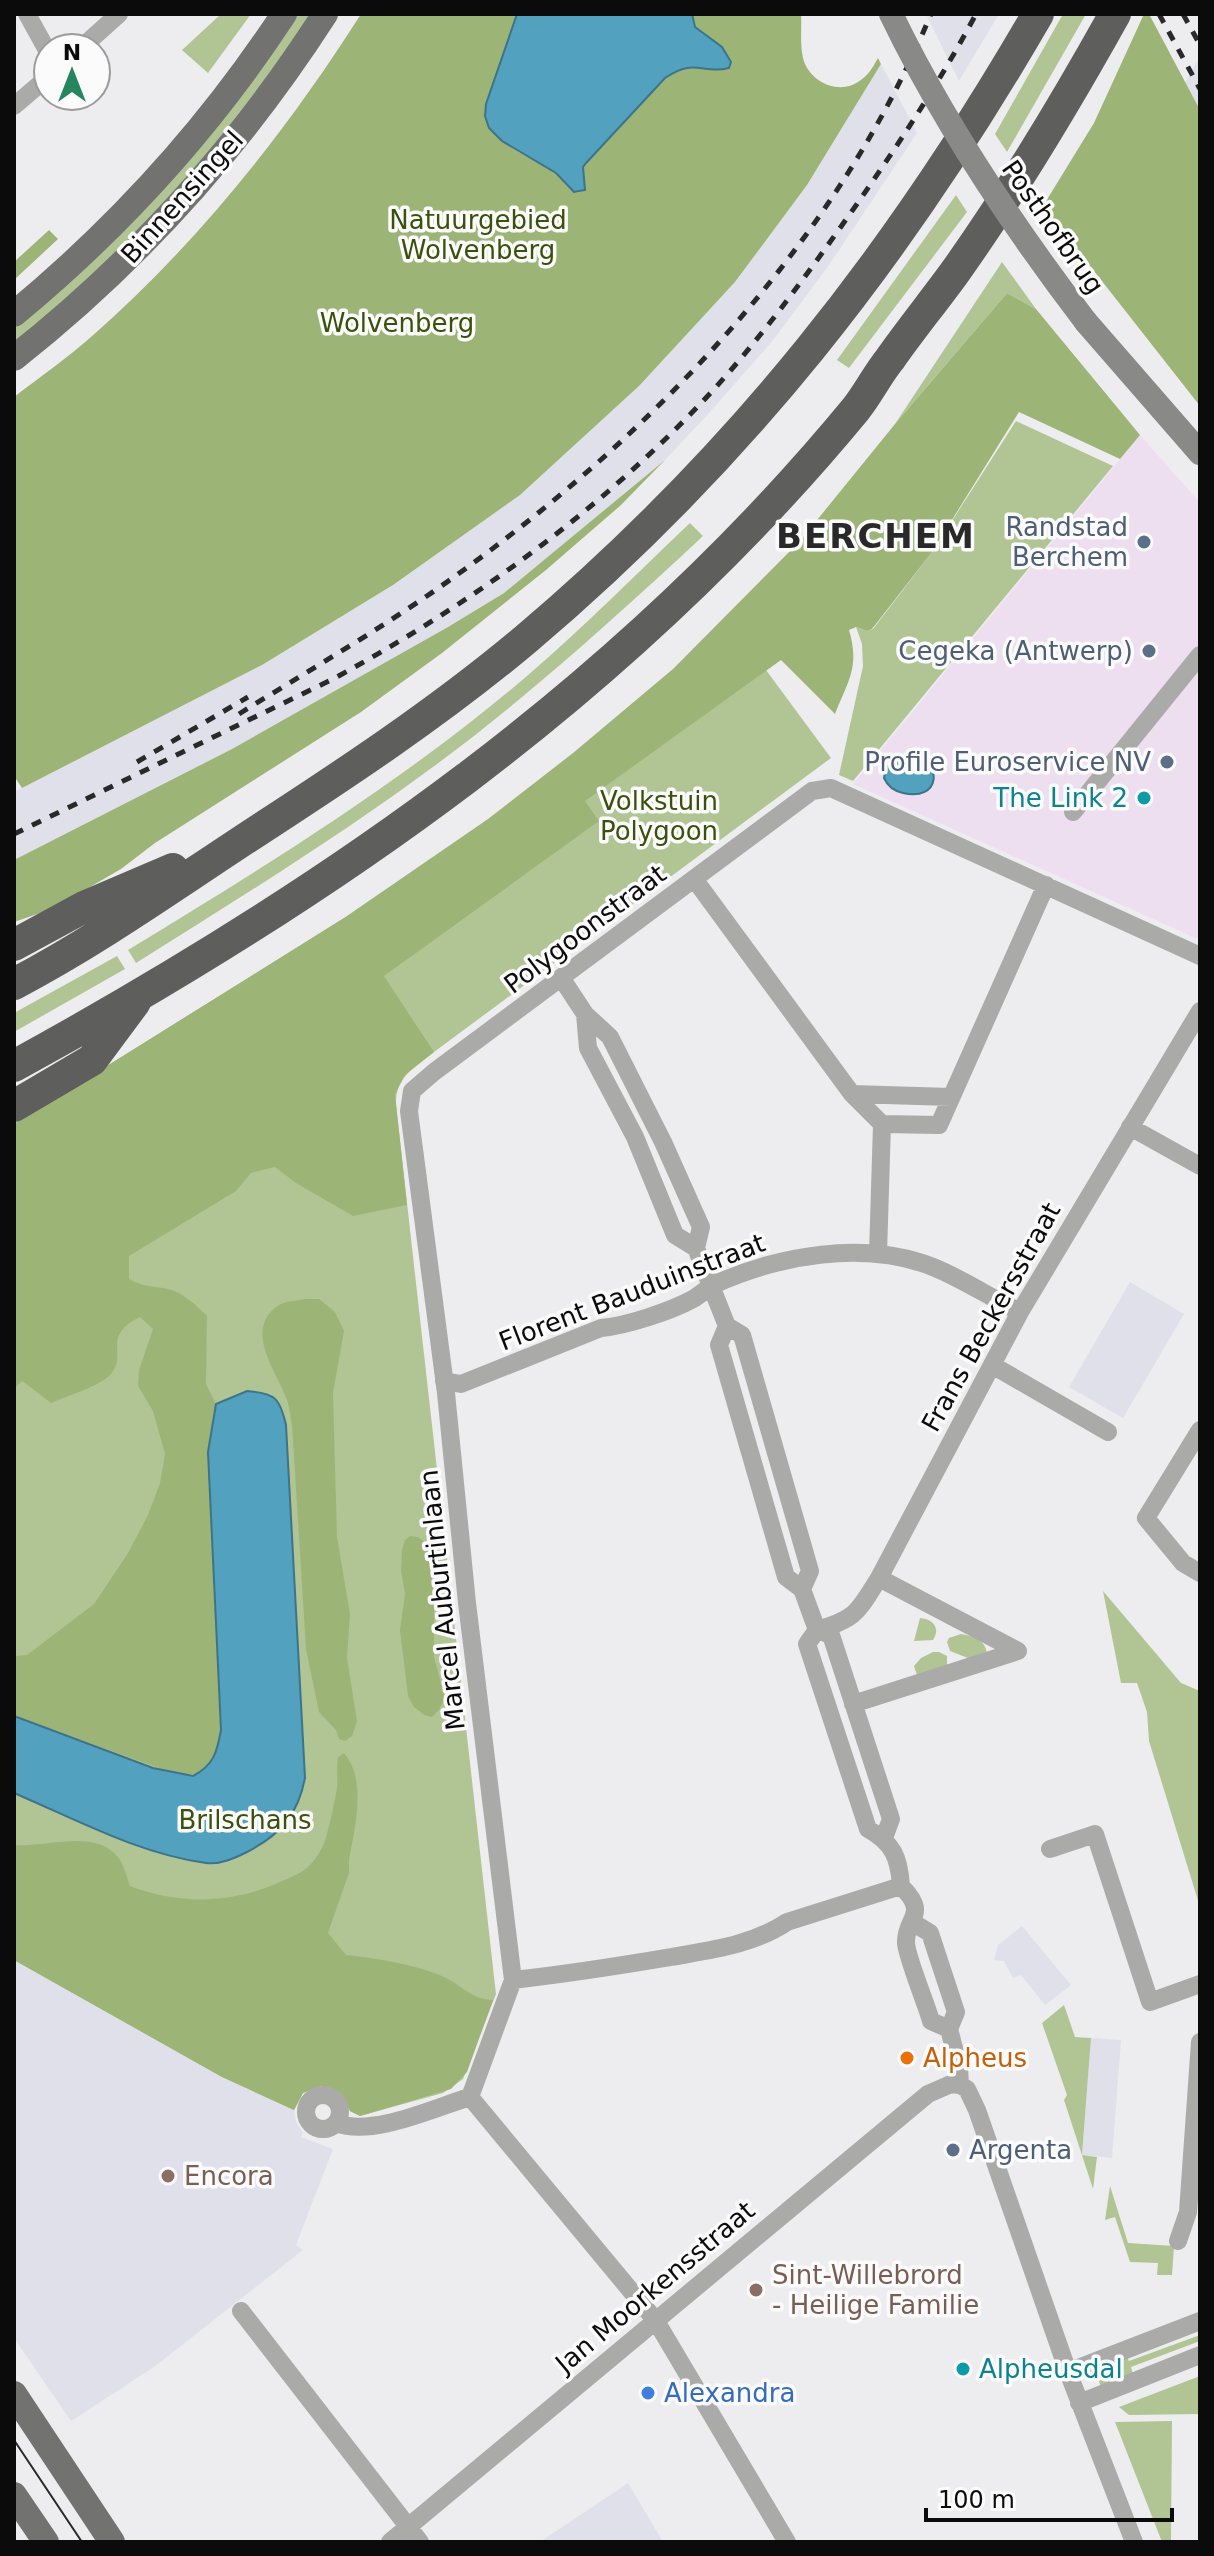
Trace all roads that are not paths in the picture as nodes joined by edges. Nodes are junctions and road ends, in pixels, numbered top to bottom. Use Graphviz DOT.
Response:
graph roads {
  1 [pos="27,14"];
  2 [pos="119,14"];
  3 [pos="284,14"];
  4 [pos="325,14"];
  5 [pos="891,14"];
  6 [pos="1038,14"];
  7 [pos="1115,14"];
  8 [pos="37,32"];
  9 [pos="99,32"];
  10 [pos="32,91"];
  11 [pos="14,106"];
  12 [pos="14,314"];
  13 [pos="14,358"];
  14 [pos="1200,453"];
  15 [pos="1200,655"];
  16 [pos="1073,812"];
  17 [pos="246,839"];
  18 [pos="695,880"];
  19 [pos="1046,885"];
  20 [pos="14,945"];
  21 [pos="1200,956"];
  22 [pos="562,979"];
  23 [pos="14,984"];
  24 [pos="142,992"];
  25 [pos="1200,1011"];
  26 [pos="585,1014"];
  27 [pos="14,1066"];
  28 [pos="412,1091"];
  29 [pos="852,1094"];
  30 [pos="951,1097"];
  31 [pos="14,1106"];
  32 [pos="882,1124"];
  33 [pos="1130,1127"];
  34 [pos="1200,1166"];
  35 [pos="696,1248"];
  36 [pos="878,1254"];
  37 [pos="711,1286"];
  38 [pos="1020,1312"];
  39 [pos="727,1326"];
  40 [pos="992,1365"];
  41 [pos="444,1381"];
  42 [pos="1200,1430"];
  43 [pos="1108,1432"];
  44 [pos="1200,1573"];
  45 [pos="879,1578"];
  46 [pos="802,1589"];
  47 [pos="817,1630"];
  48 [pos="853,1704"];
  49 [pos="884,1838"];
  50 [pos="1050,1849"];
  51 [pos="901,1886"];
  52 [pos="912,1922"];
  53 [pos="513,1980"];
  54 [pos="1199,1989"];
  55 [pos="949,2029"];
  56 [pos="1200,2042"];
  57 [pos="960,2085"];
  58 [pos="470,2097"];
  59 [pos="336,2123"];
  60 [pos="1178,2241"];
  61 [pos="241,2311"];
  62 [pos="656,2321"];
  63 [pos="1200,2321"];
  64 [pos="1200,2355"];
  65 [pos="1068,2372"];
  66 [pos="14,2394"];
  67 [pos="1079,2403"];
  68 [pos="14,2495"];
  69 [pos="409,2526"];
  70 [pos="46,2542"];
  71 [pos="112,2542"];
  72 [pos="390,2542"];
  73 [pos="420,2542"];
  74 [pos="787,2542"];
  75 [pos="1134,2542"];
  1 -- 8 [label="street"];
  2 -- 9 [label="street"];
  3 -- 12 [label="main road, Binnensingel"];
  4 -- 13 [label="main road, Binnensingel"];
  5 -- 14 [label="street, Posthofbrug, bridge"];
  6 -- 17 [label="highway"];
  7 -- 24 [label="highway"];
  10 -- 11 [label="street"];
  15 -- 16 [label="street"];
  17 -- 20 [label="highway"];
  17 -- 23 [label="highway"];
  18 -- 19 [label="street, Polygoonstraat"];
  18 -- 22 [label="street, Polygoonstraat"];
  18 -- 29 [label="street"];
  19 -- 21 [label="street"];
  19 -- 30 [label="street"];
  22 -- 26 [label="street"];
  22 -- 28 [label="street, Polygoonstraat"];
  24 -- 27 [label="highway"];
  24 -- 31 [label="highway"];
  25 -- 33 [label="street, Frans Beckersstraat"];
  26 -- 35 [label="street"];
  26 -- 35 [label="street"];
  28 -- 41 [label="street, Marcel Auburtinlaan"];
  29 -- 30 [label="street"];
  29 -- 32 [label="street"];
  30 -- 32 [label="street"];
  32 -- 36 [label="street"];
  33 -- 34 [label="street"];
  33 -- 38 [label="street, Frans Beckersstraat"];
  35 -- 37 [label="street"];
  36 -- 37 [label="street, Florent Bauduinstraat"];
  36 -- 38 [label="street, Florent Bauduinstraat"];
  37 -- 39 [label="street"];
  37 -- 41 [label="street, Florent Bauduinstraat"];
  38 -- 40 [label="street, Frans Beckersstraat"];
  39 -- 46 [label="street"];
  39 -- 46 [label="street"];
  40 -- 43 [label="street"];
  40 -- 45 [label="street, Frans Beckersstraat"];
  41 -- 53 [label="street, Marcel Auburtinlaan"];
  42 -- 44 [label="street"];
  45 -- 47 [label="street, Frans Beckersstraat"];
  45 -- 48 [label="street"];
  46 -- 47 [label="street"];
  47 -- 48 [label="street"];
  47 -- 49 [label="street"];
  48 -- 49 [label="street"];
  49 -- 51 [label="street"];
  50 -- 54 [label="street"];
  51 -- 52 [label="street"];
  51 -- 53 [label="street"];
  52 -- 55 [label="street"];
  52 -- 55 [label="street"];
  53 -- 58 [label="street, Marcel Auburtinlaan"];
  55 -- 57 [label="street"];
  56 -- 60 [label="street"];
  57 -- 62 [label="street, Jan Moorkensstraat"];
  57 -- 65 [label="street"];
  58 -- 59 [label="street"];
  58 -- 62 [label="street"];
  61 -- 69 [label="street"];
  62 -- 69 [label="street, Jan Moorkensstraat"];
  62 -- 74 [label="street"];
  63 -- 65 [label="street"];
  64 -- 67 [label="street"];
  65 -- 67 [label="street"];
  66 -- 71 [label="main road"];
  67 -- 75 [label="street"];
  68 -- 70 [label="main road"];
  69 -- 72 [label="street, Jan Moorkensstraat"];
  69 -- 73 [label="street"];
}
